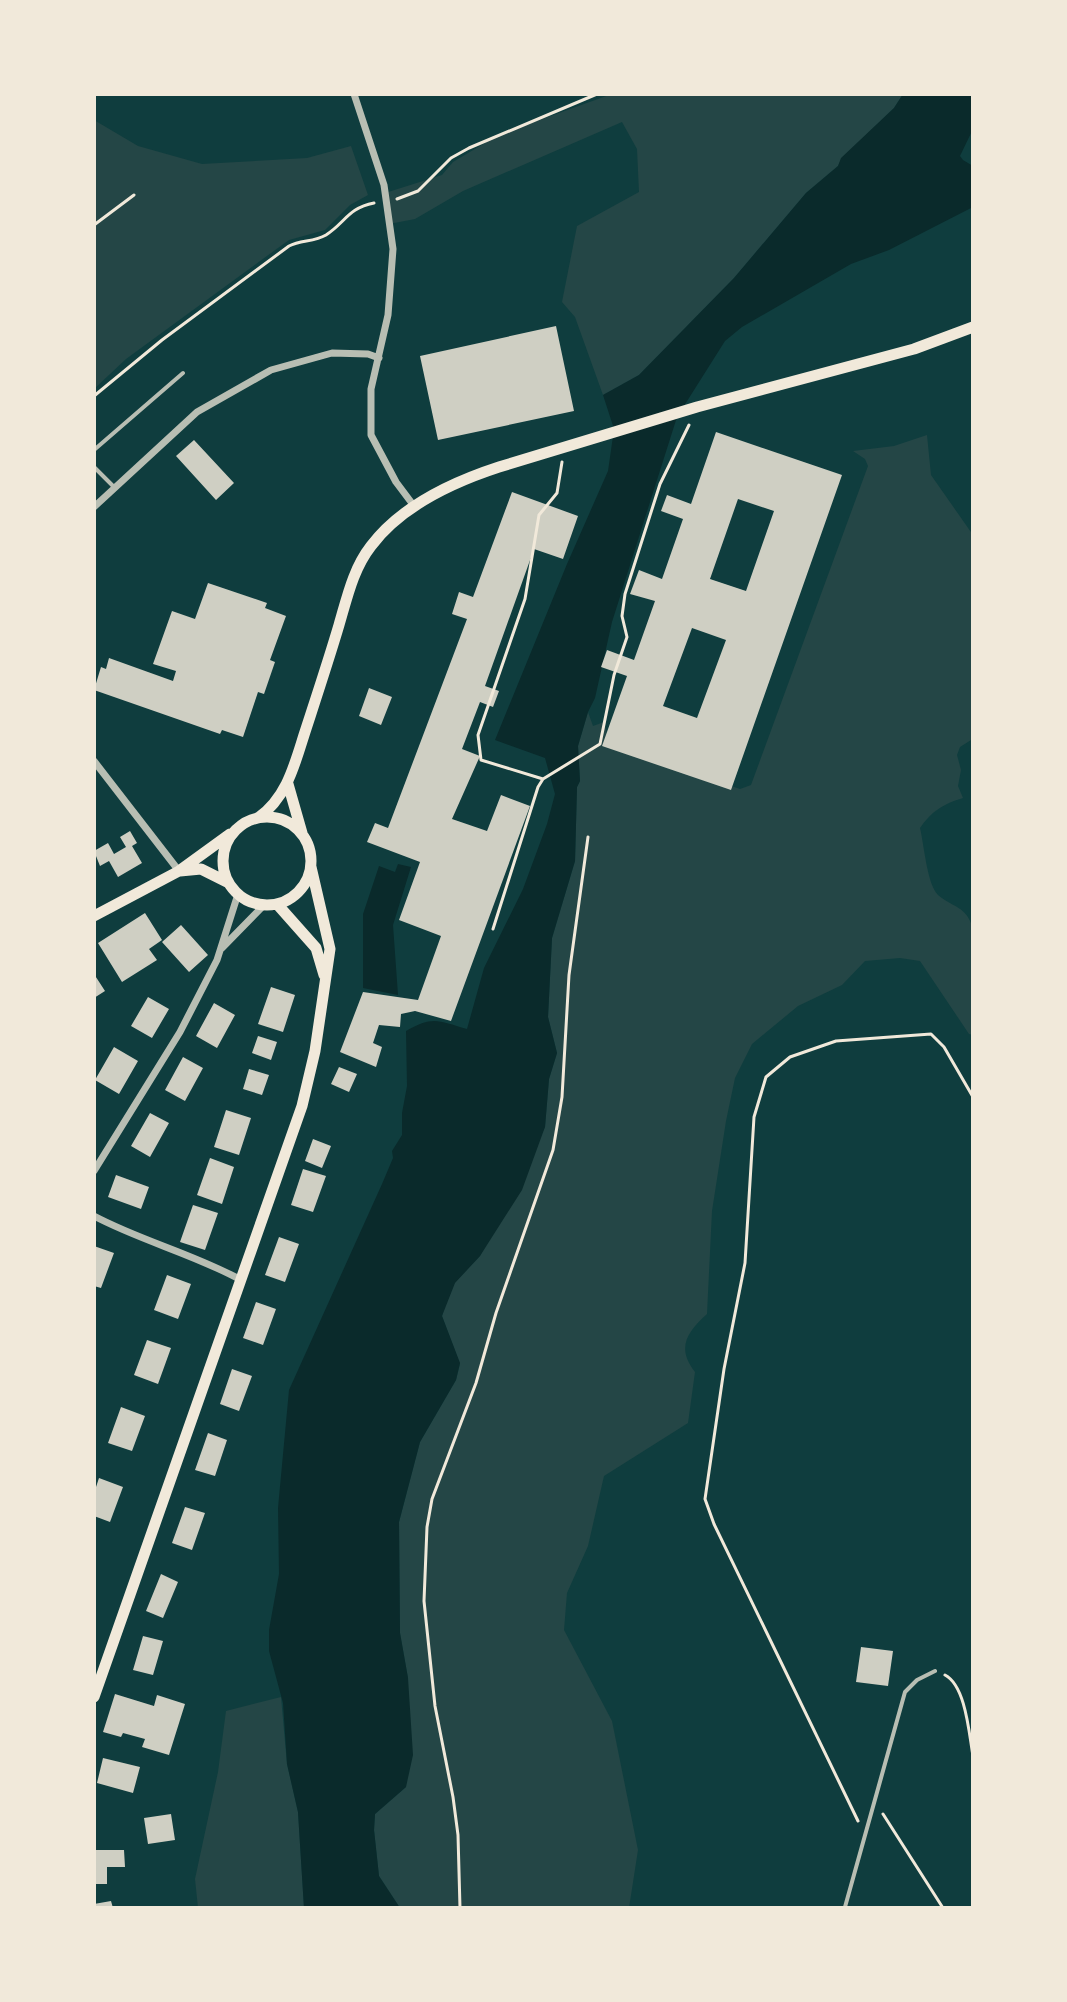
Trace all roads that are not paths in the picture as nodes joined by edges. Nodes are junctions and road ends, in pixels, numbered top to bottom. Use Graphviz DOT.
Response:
graph roads {
  1 [pos="354,94"];
  2 [pos="973,327"];
  3 [pos="379,358"];
  4 [pos="183,373"];
  5 [pos="94,450"];
  6 [pos="94,467"];
  7 [pos="115,488"];
  8 [pos="414,506"];
  9 [pos="94,507"];
  10 [pos="94,761"];
  11 [pos="288,784"];
  12 [pos="258,818"];
  13 [pos="237,829"];
  14 [pos="302,833"];
  15 [pos="311,867"];
  16 [pos="179,871"];
  17 [pos="229,883"];
  18 [pos="238,894"];
  19 [pos="270,904"];
  20 [pos="94,916"];
  21 [pos="221,950"];
  22 [pos="325,979"];
  23 [pos="94,1171"];
  24 [pos="94,1216"];
  25 [pos="241,1280"];
  26 [pos="935,1671"];
  27 [pos="94,1697"];
  28 [pos="845,1907"];
  1 -- 3 [label="street"];
  2 -- 8 [label="main road"];
  3 -- 7 [label="street"];
  3 -- 8 [label="street"];
  4 -- 5 [label="lane"];
  6 -- 7 [label="lane"];
  7 -- 9 [label="street"];
  8 -- 11 [label="main road"];
  10 -- 16 [label="street"];
  11 -- 12 [label="main road"];
  11 -- 14 [label="main road"];
  12 -- 13 [label="main road"];
  12 -- 14 [label="main road"];
  13 -- 16 [label="main road"];
  13 -- 17 [label="main road"];
  14 -- 15 [label="main road"];
  15 -- 19 [label="main road"];
  15 -- 22 [label="main road"];
  16 -- 17 [label="main road"];
  16 -- 20 [label="main road"];
  17 -- 18 [label="main road"];
  18 -- 19 [label="main road"];
  18 -- 21 [label="street"];
  19 -- 21 [label="street"];
  19 -- 22 [label="main road"];
  21 -- 23 [label="street"];
  22 -- 25 [label="main road"];
  24 -- 25 [label="street"];
  25 -- 27 [label="main road"];
  26 -- 28 [label="lane"];
}
